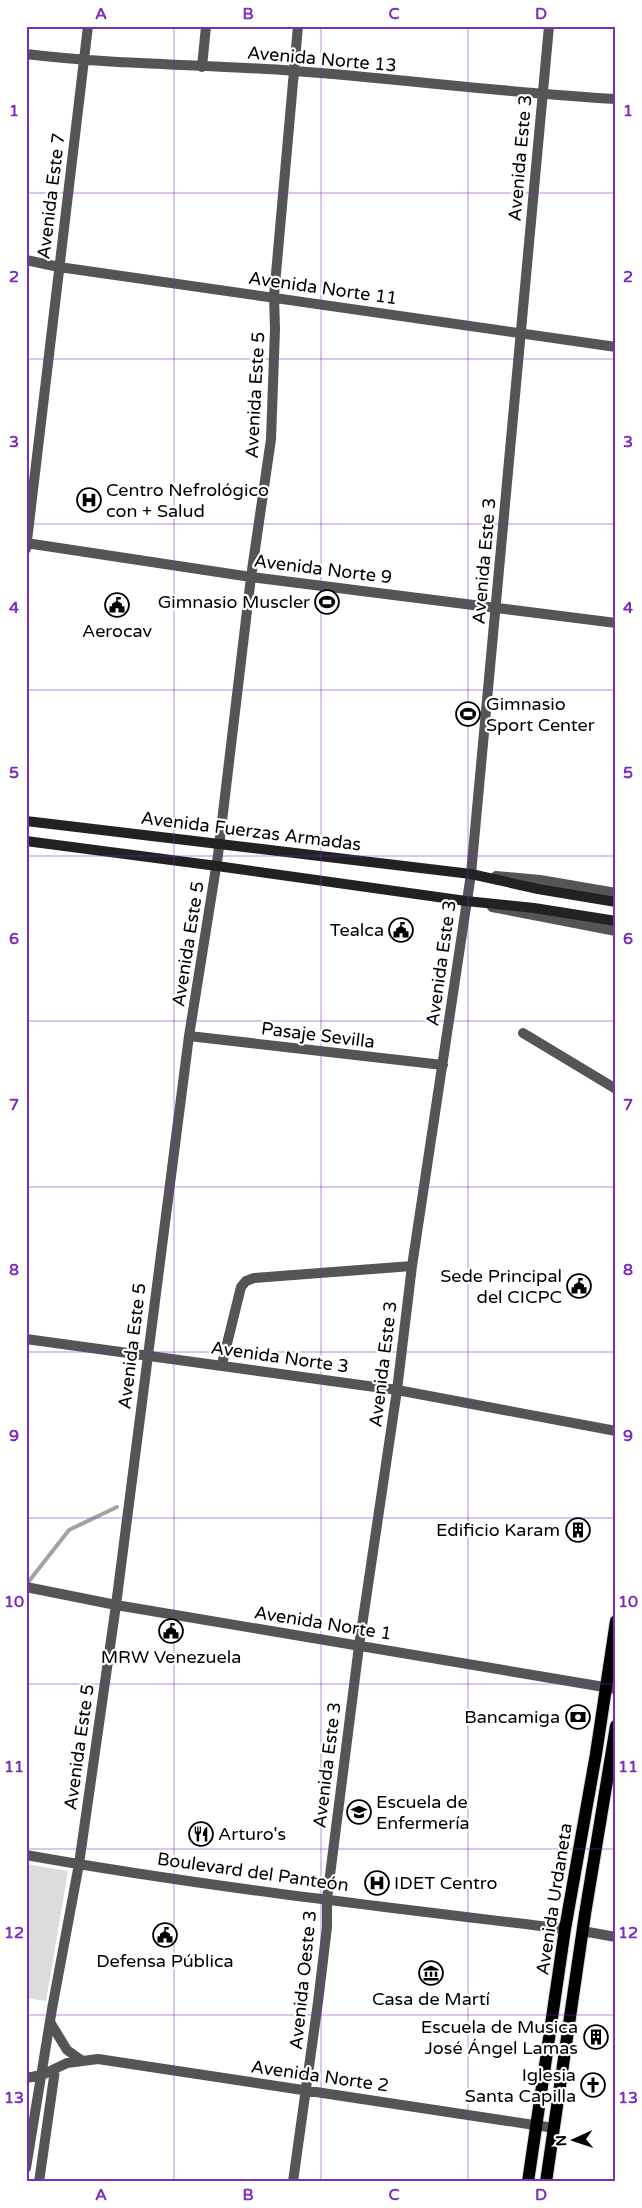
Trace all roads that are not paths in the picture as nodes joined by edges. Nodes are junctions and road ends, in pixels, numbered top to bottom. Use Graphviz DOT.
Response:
graph roads {
  1 [pos="88,26"];
  2 [pos="206,26"];
  3 [pos="298,26"];
  4 [pos="549,26"];
  5 [pos="26,54"];
  6 [pos="83,61"];
  7 [pos="202,67"];
  8 [pos="294,71"];
  9 [pos="542,95"];
  10 [pos="616,99"];
  11 [pos="26,260"];
  12 [pos="59,267"];
  13 [pos="274,296"];
  14 [pos="520,334"];
  15 [pos="616,347"];
  16 [pos="26,442"];
  17 [pos="38,444"];
  18 [pos="26,545"];
  19 [pos="251,577"];
  20 [pos="496,607"];
  21 [pos="616,623"];
  22 [pos="26,820"];
  23 [pos="26,841"];
  24 [pos="219,844"];
  25 [pos="216,866"];
  26 [pos="471,874"];
  27 [pos="616,893"];
  28 [pos="466,901"];
  29 [pos="616,902"];
  30 [pos="616,921"];
  31 [pos="616,931"];
  32 [pos="523,1033"];
  33 [pos="189,1036"];
  34 [pos="443,1066"];
  35 [pos="616,1088"];
  36 [pos="412,1266"];
  37 [pos="26,1339"];
  38 [pos="147,1355"];
  39 [pos="222,1364"];
  40 [pos="397,1390"];
  41 [pos="616,1431"];
  42 [pos="29,1588"];
  43 [pos="116,1605"];
  44 [pos="616,1621"];
  45 [pos="359,1646"];
  46 [pos="611,1688"];
  47 [pos="616,1726"];
  48 [pos="26,1854"];
  49 [pos="79,1864"];
  50 [pos="327,1899"];
  51 [pos="565,1929"];
  52 [pos="582,1931"];
  53 [pos="616,1937"];
  54 [pos="50,2022"];
  55 [pos="81,2060"];
  56 [pos="55,2070"];
  57 [pos="42,2075"];
  58 [pos="26,2078"];
  59 [pos="307,2090"];
  60 [pos="537,2126"];
  61 [pos="554,2128"];
  62 [pos="26,2168"];
  63 [pos="39,2182"];
  64 [pos="293,2182"];
  65 [pos="528,2182"];
  66 [pos="546,2182"];
  1 -- 6 [label="street, Avenida Este 7"];
  2 -- 7 [label="street"];
  3 -- 8 [label="street, Avenida Este 5"];
  4 -- 9 [label="street, Avenida Este 3"];
  5 -- 6 [label="street, Avenida Norte 13"];
  6 -- 7 [label="street, Avenida Norte 13"];
  6 -- 12 [label="street, Avenida Este 7"];
  7 -- 8 [label="street, Avenida Norte 13"];
  8 -- 9 [label="street, Avenida Norte 13"];
  8 -- 13 [label="street, Avenida Este 5"];
  9 -- 10 [label="street, Avenida Norte 13"];
  9 -- 14 [label="street, Avenida Este 3"];
  11 -- 12 [label="street, Avenida Norte 11"];
  12 -- 13 [label="street, Avenida Norte 11"];
  12 -- 17 [label="street, Avenida Este 7"];
  13 -- 14 [label="street, Avenida Norte 11"];
  13 -- 19 [label="street, Avenida Este 5"];
  14 -- 15 [label="street, Avenida Norte 11"];
  14 -- 20 [label="street, Avenida Este 3"];
  16 -- 17 [label="street"];
  17 -- 18 [label="street, Avenida Este 7"];
  18 -- 19 [label="street, Avenida Norte 9"];
  19 -- 20 [label="street, Avenida Norte 9"];
  19 -- 24 [label="street, Avenida Este 5"];
  20 -- 21 [label="street, Avenida Norte 9"];
  20 -- 26 [label="street, Avenida Este 3"];
  22 -- 24 [label="main road, Avenida Fuerzas Armadas"];
  23 -- 25 [label="main road"];
  24 -- 25 [label="street, Avenida Este 5"];
  24 -- 26 [label="main road, Avenida Fuerzas Armadas"];
  25 -- 28 [label="main road"];
  25 -- 33 [label="street, Avenida Este 5"];
  26 -- 27 [label="street"];
  26 -- 28 [label="street, Avenida Este 3"];
  26 -- 29 [label="main road, Avenida Fuerzas Armadas"];
  28 -- 30 [label="main road"];
  28 -- 31 [label="street"];
  28 -- 34 [label="street, Avenida Este 3"];
  32 -- 35 [label="street"];
  33 -- 34 [label="street, Pasaje Sevilla"];
  33 -- 38 [label="street, Avenida Este 5"];
  34 -- 36 [label="street, Avenida Este 3"];
  36 -- 39 [label="street"];
  36 -- 40 [label="street, Avenida Este 3"];
  37 -- 38 [label="street, Avenida Norte 3"];
  38 -- 39 [label="street, Avenida Norte 3"];
  38 -- 43 [label="street, Avenida Este 5"];
  39 -- 40 [label="street, Avenida Norte 3"];
  40 -- 41 [label="street, Avenida Norte 3"];
  40 -- 45 [label="street, Avenida Este 3"];
  42 -- 43 [label="street, Avenida Norte 1"];
  43 -- 45 [label="street, Avenida Norte 1"];
  43 -- 49 [label="street, Avenida Este 5"];
  44 -- 46 [label="main road, Avenida Urdaneta"];
  45 -- 46 [label="street, Avenida Norte 1"];
  45 -- 50 [label="street, Avenida Este 3"];
  46 -- 51 [label="main road, Avenida Urdaneta"];
  47 -- 52 [label="main road, Avenida Urdaneta"];
  48 -- 49 [label="street, Boulevard del Panteón"];
  49 -- 50 [label="street, Boulevard del Panteón"];
  49 -- 54 [label="street, Avenida Este 5"];
  50 -- 51 [label="street, Boulevard del Panteón"];
  50 -- 59 [label="street, Avenida Oeste 3"];
  51 -- 60 [label="main road, Avenida Urdaneta"];
  52 -- 53 [label="street"];
  52 -- 61 [label="main road, Avenida Urdaneta"];
  54 -- 55 [label="street"];
  54 -- 57 [label="street, Avenida Este 5"];
  55 -- 56 [label="street, Avenida Norte 2"];
  55 -- 59 [label="street, Avenida Norte 2"];
  56 -- 57 [label="street, Avenida Norte 2"];
  56 -- 63 [label="street"];
  57 -- 58 [label="street, Avenida Norte 2"];
  57 -- 62 [label="street, Avenida Este 5"];
  59 -- 60 [label="street, Avenida Norte 2"];
  59 -- 64 [label="street, Avenida Oeste 3"];
  60 -- 61 [label="street, Avenida Norte 2"];
  60 -- 65 [label="main road, Avenida Urdaneta"];
  61 -- 66 [label="main road, Avenida Urdaneta"];
}
